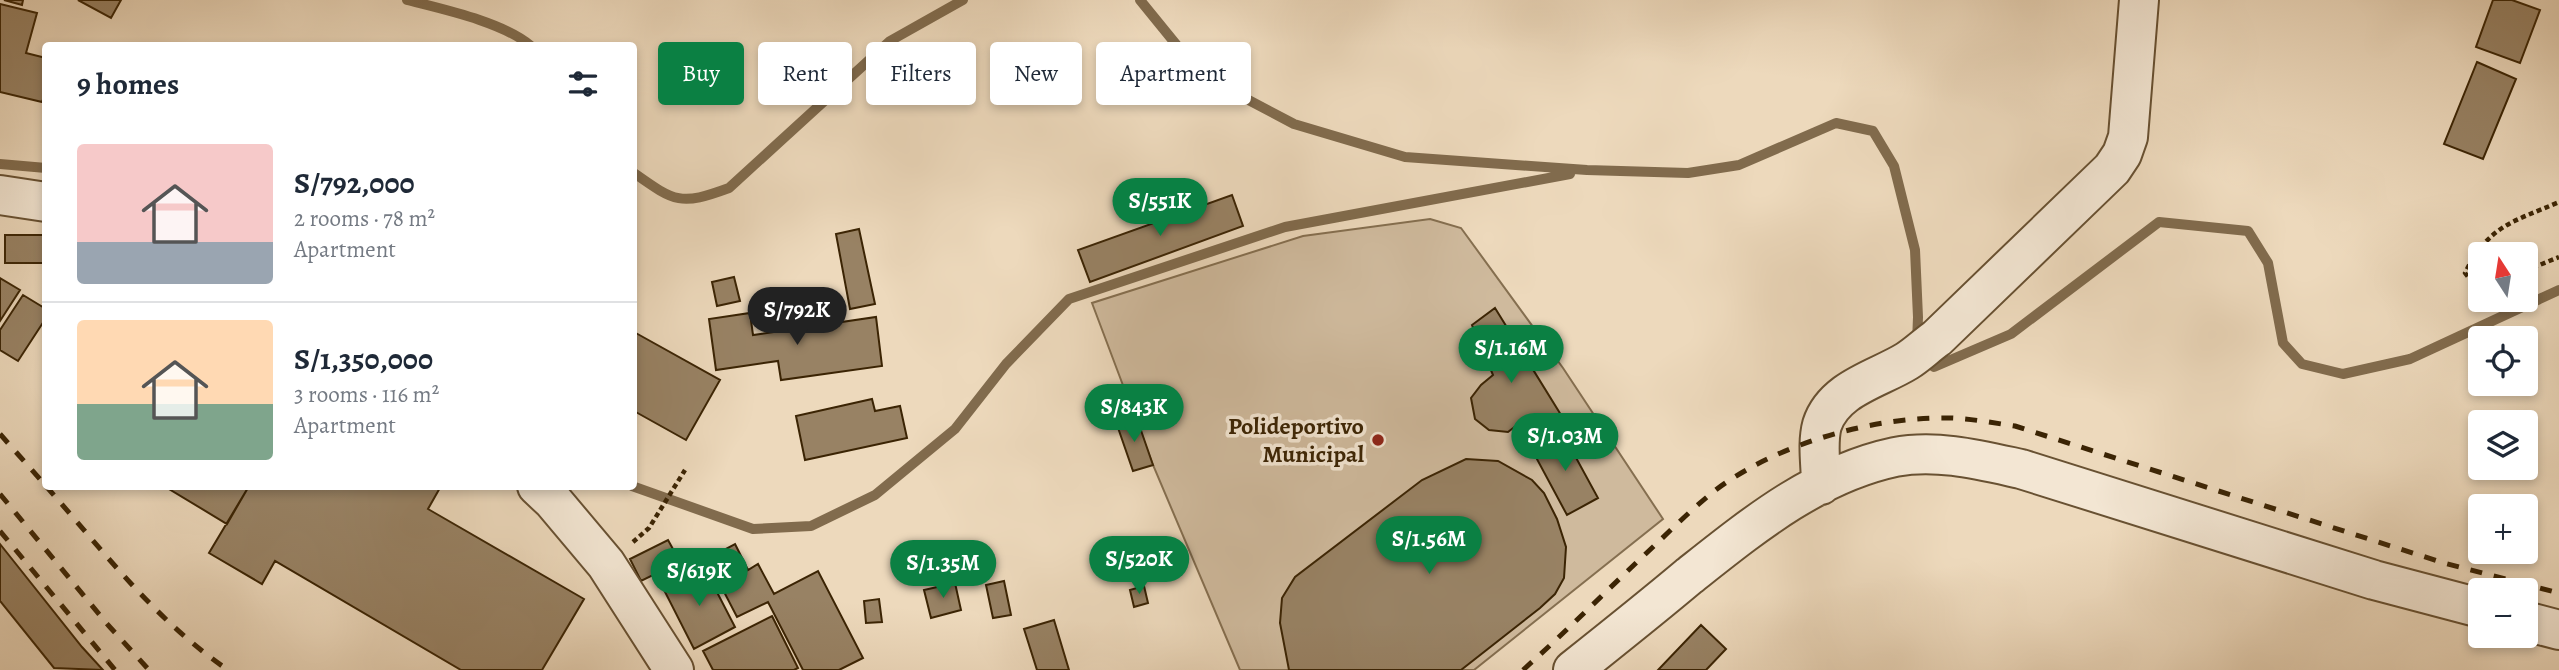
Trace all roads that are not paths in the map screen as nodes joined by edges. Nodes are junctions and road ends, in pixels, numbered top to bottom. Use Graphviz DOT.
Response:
graph roads {
  1 [pos="2139,0"];
  2 [pos="0,195"];
  3 [pos="42,201"];
  4 [pos="1821,485"];
  5 [pos="541,490"];
  6 [pos="2468,605"];
  7 [pos="2538,624"];
  8 [pos="2559,630"];
  9 [pos="674,670"];
  10 [pos="1573,670"];
  1 -- 4 [label="street"];
  2 -- 3 [label="street"];
  4 -- 6 [label="street"];
  4 -- 10 [label="street"];
  5 -- 9 [label="street"];
  7 -- 8 [label="street"];
}
